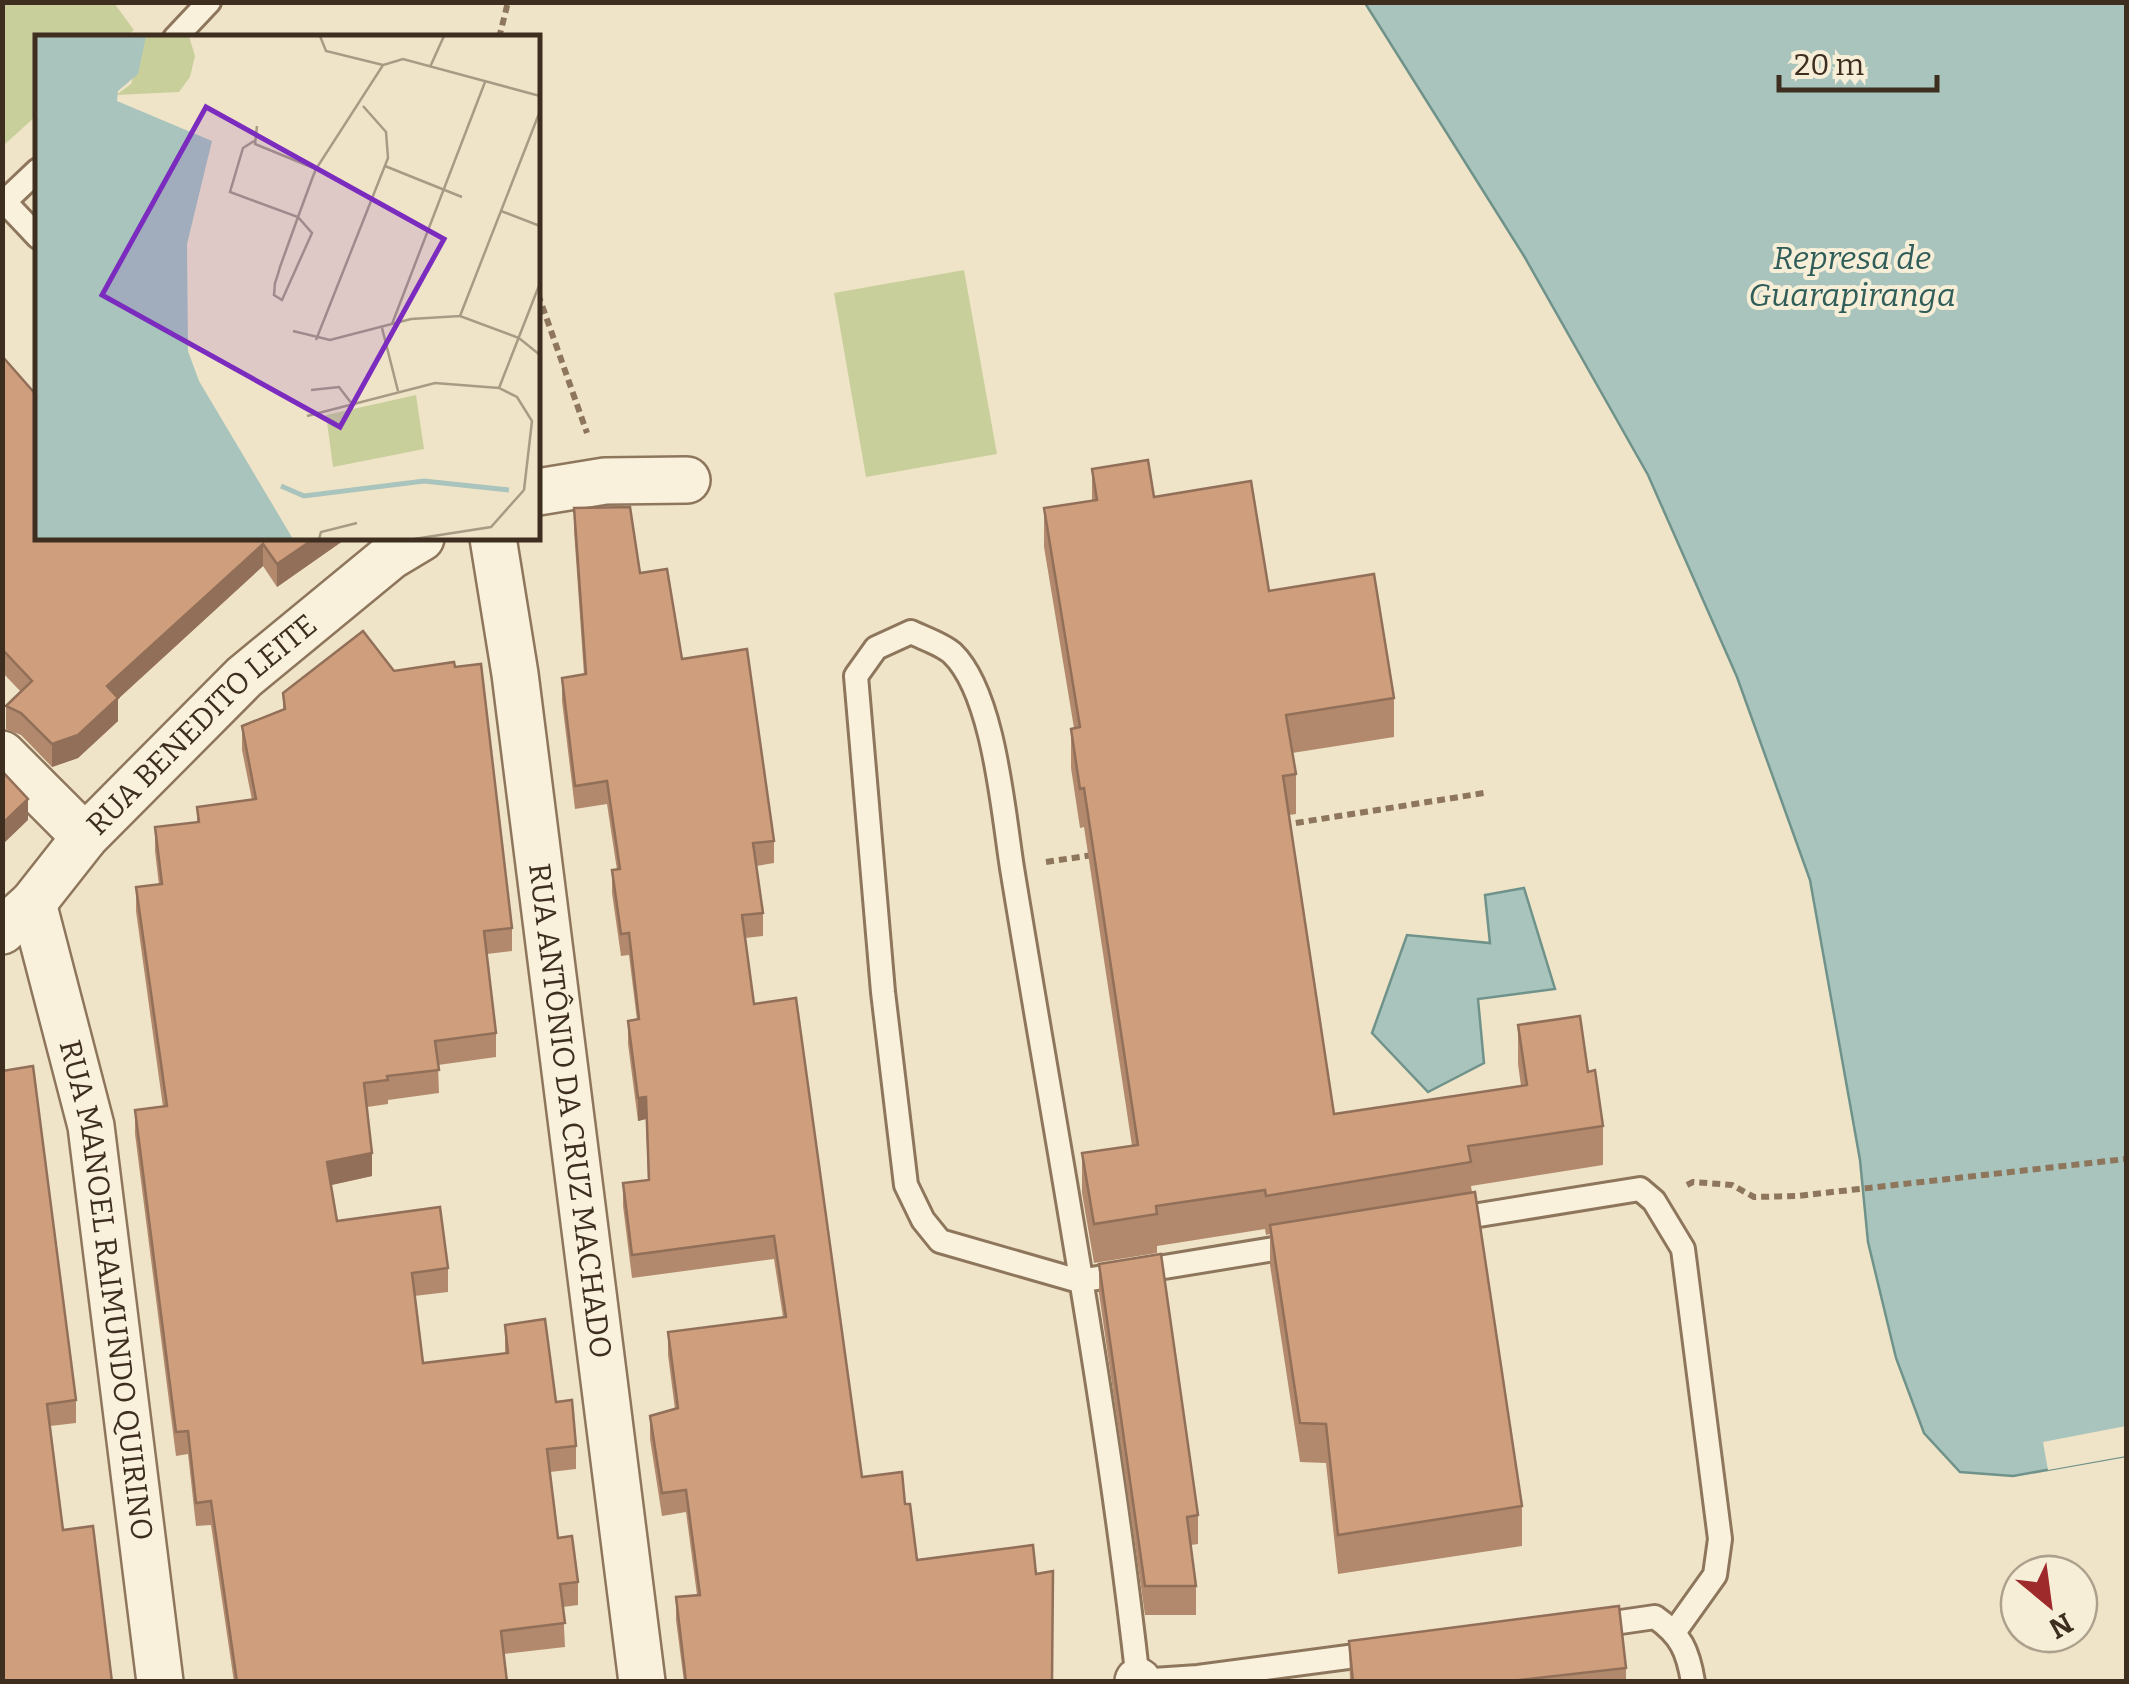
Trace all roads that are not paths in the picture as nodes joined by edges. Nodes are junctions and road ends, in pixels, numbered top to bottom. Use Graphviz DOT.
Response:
graph roads {
  1 [pos="209,2"];
  2 [pos="178,35"];
  3 [pos="35,173"];
  4 [pos="4,203"];
  5 [pos="35,235"];
  6 [pos="687,480"];
  7 [pos="540,492"];
  8 [pos="418,540"];
  9 [pos="493,540"];
  10 [pos="2,754"];
  11 [pos="85,838"];
  12 [pos="18,917"];
  13 [pos="1427,1224"];
  14 [pos="1311,1243"];
  15 [pos="1079,1280"];
  16 [pos="1579,1627"];
  17 [pos="1674,1631"];
  18 [pos="1408,1650"];
  19 [pos="1138,1681"];
  20 [pos="160,1682"];
  21 [pos="642,1682"];
  22 [pos="1693,1682"];
  1 -- 2 [label="lane"];
  3 -- 4 [label="lane"];
  4 -- 5 [label="lane"];
  6 -- 7 [label="street"];
  8 -- 11 [label="street, RUA BENEDITO LEITE"];
  9 -- 21 [label="street, RUA ANTÔNIO DA CRUZ MACHADO"];
  10 -- 11 [label="street"];
  11 -- 12 [label="street, RUA BENEDITO LEITE"];
  12 -- 20 [label="street, RUA MANOEL RAIMUNDO QUIRINO"];
  13 -- 17 [label="lane"];
  14 -- 15 [label="lane"];
  15 -- 15 [label="lane"];
  15 -- 19 [label="lane"];
  16 -- 17 [label="lane"];
  17 -- 22 [label="lane"];
  18 -- 19 [label="lane"];
}
